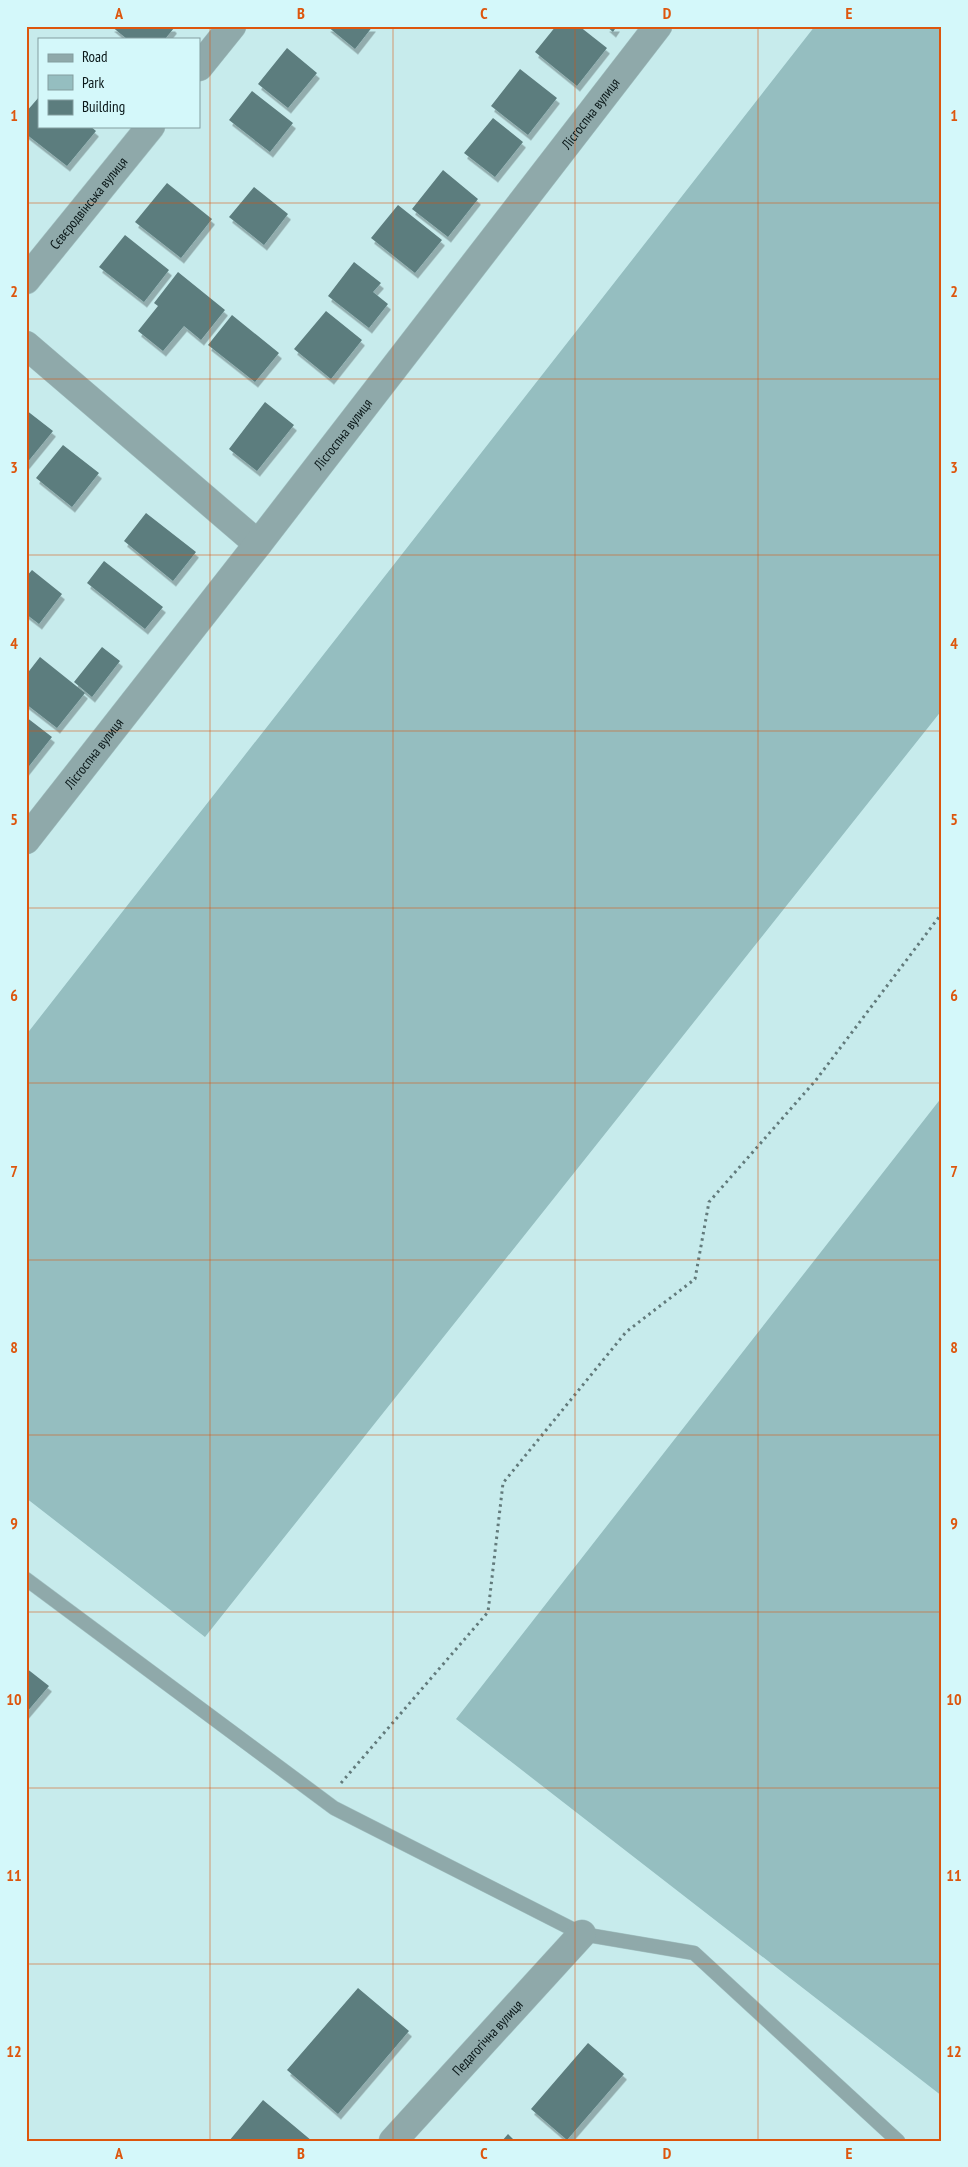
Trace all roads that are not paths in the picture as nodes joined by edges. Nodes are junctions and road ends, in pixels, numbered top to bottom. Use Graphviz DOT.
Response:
graph roads {
  1 [pos="232,26"];
  2 [pos="658,26"];
  3 [pos="200,66"];
  4 [pos="149,128"];
  5 [pos="26,280"];
  6 [pos="26,344"];
  7 [pos="258,544"];
  8 [pos="26,840"];
  9 [pos="26,1579"];
  10 [pos="582,1934"];
  11 [pos="393,2141"];
  12 [pos="898,2141"];
  1 -- 3 [label="street"];
  2 -- 7 [label="street, Лісгоспна вулиця"];
  4 -- 5 [label="street, Сєвєродвінська вулиця"];
  6 -- 7 [label="street"];
  7 -- 8 [label="street, Лісгоспна вулиця"];
  9 -- 10 [label="lane"];
  10 -- 11 [label="street, Педагогічна вулиця"];
  10 -- 12 [label="lane"];
}
